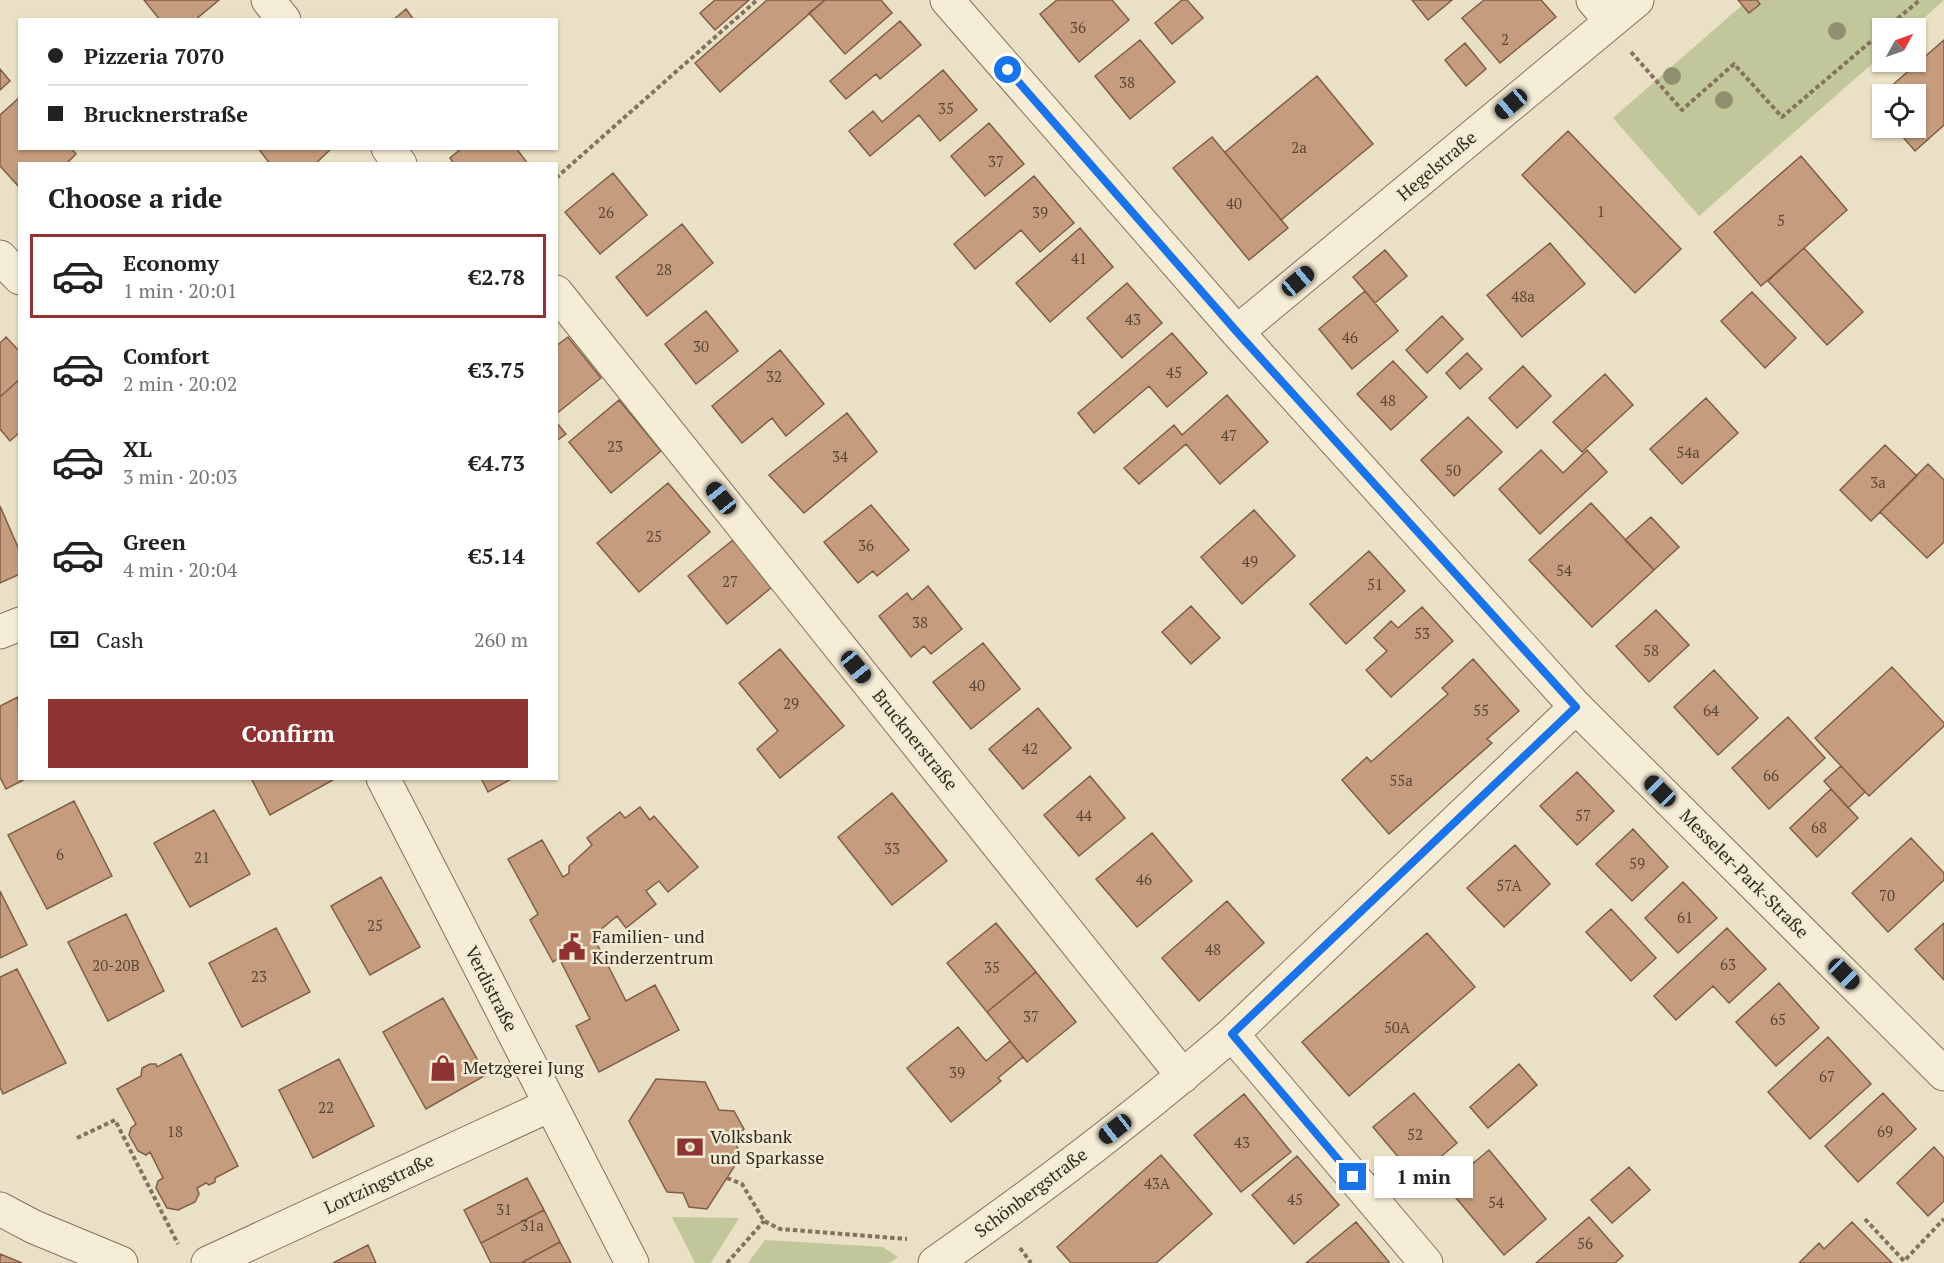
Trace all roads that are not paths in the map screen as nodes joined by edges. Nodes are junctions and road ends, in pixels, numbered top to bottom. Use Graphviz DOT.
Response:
graph roads {
  1 [pos="268,0"];
  2 [pos="947,0"];
  3 [pos="1637,0"];
  4 [pos="1604,15"];
  5 [pos="282,18"];
  6 [pos="0,257"];
  7 [pos="18,276"];
  8 [pos="558,295"];
  9 [pos="1237,332"];
  10 [pos="18,625"];
  11 [pos="0,632"];
  12 [pos="1576,707"];
  13 [pos="384,780"];
  14 [pos="1232,1034"];
  15 [pos="1944,1074"];
  16 [pos="1183,1076"];
  17 [pos="550,1105"];
  18 [pos="0,1209"];
  19 [pos="948,1254"];
  20 [pos="195,1258"];
  21 [pos="121,1263"];
  22 [pos="632,1263"];
  23 [pos="1426,1263"];
  1 -- 5 [label="street"];
  2 -- 9 [label="street, Messeler-Park-Straße"];
  3 -- 4 [label="street, Hegelstraße"];
  4 -- 9 [label="street, Hegelstraße"];
  6 -- 7 [label="street"];
  8 -- 16 [label="street, Brucknerstraße"];
  9 -- 12 [label="street, Messeler-Park-Straße"];
  10 -- 11 [label="street"];
  12 -- 14 [label="street, Schönbergstraße"];
  12 -- 15 [label="street, Messeler-Park-Straße"];
  13 -- 17 [label="street, Verdistraße"];
  14 -- 16 [label="street, Schönbergstraße"];
  14 -- 23 [label="street"];
  16 -- 19 [label="street, Schönbergstraße"];
  17 -- 20 [label="street, Lortzingstraße"];
  17 -- 22 [label="street, Verdistraße"];
  18 -- 21 [label="street"];
}
